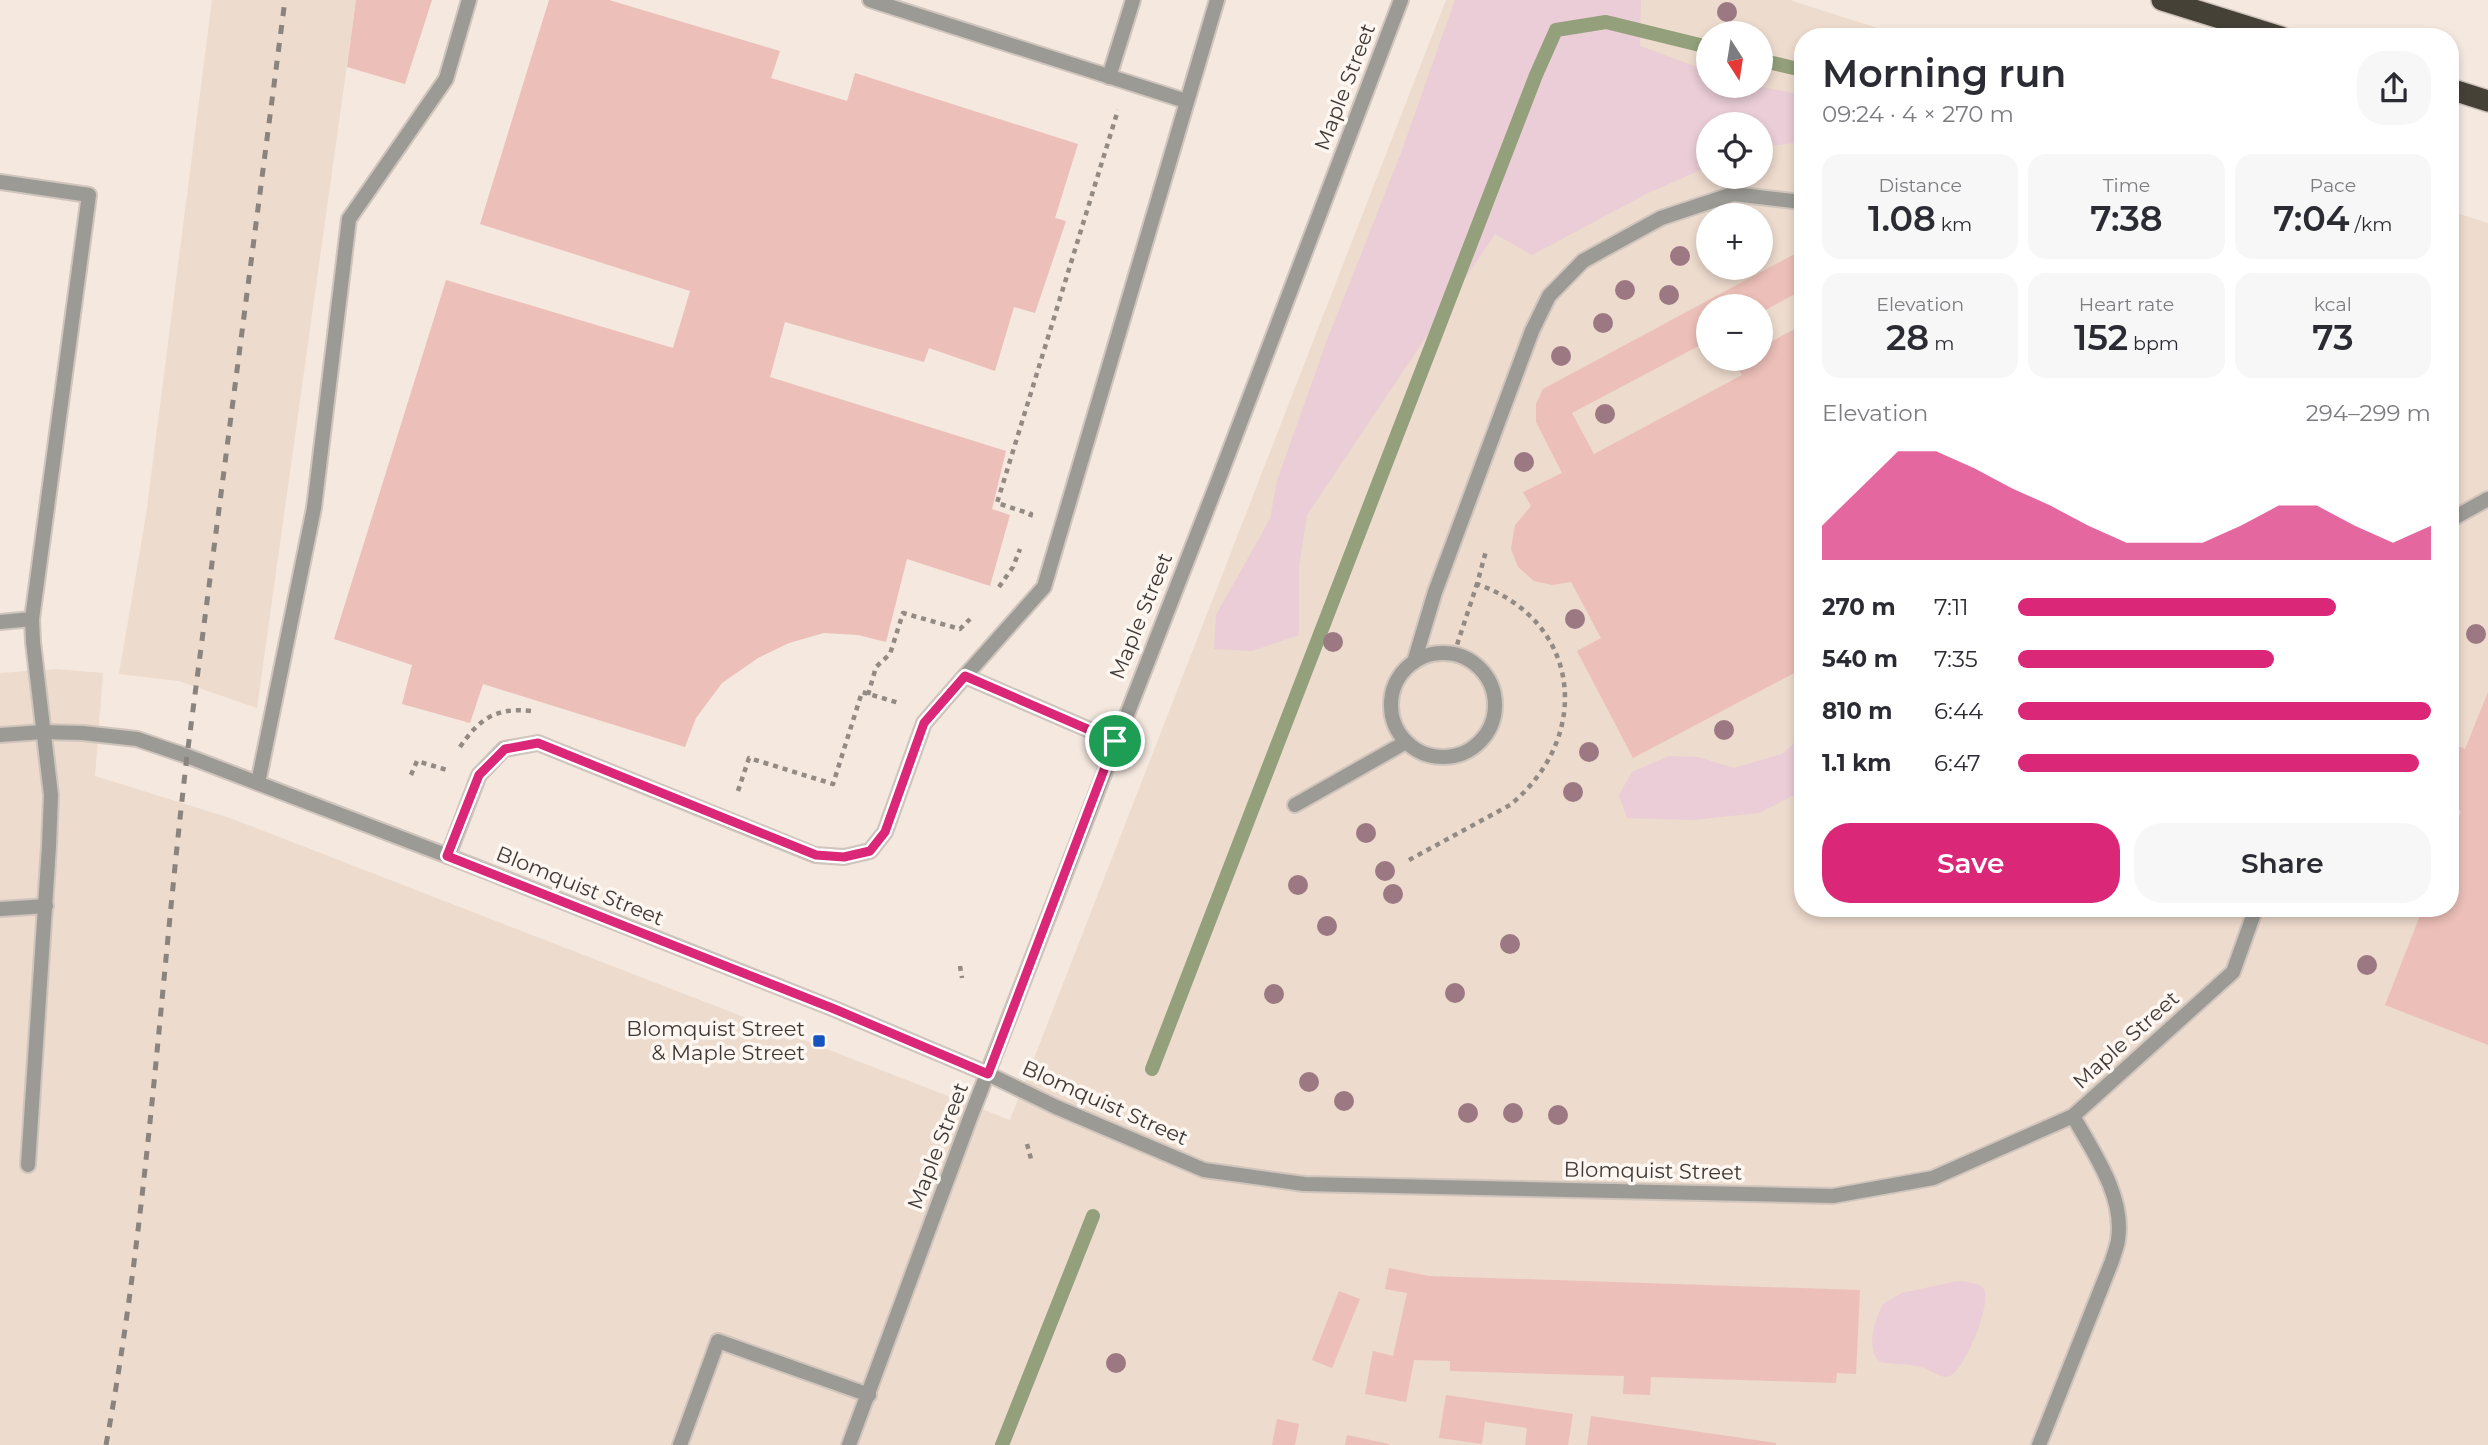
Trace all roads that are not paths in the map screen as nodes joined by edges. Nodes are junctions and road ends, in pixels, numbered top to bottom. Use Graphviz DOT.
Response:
graph roads {
  1 [pos="469,0"];
  2 [pos="870,0"];
  3 [pos="1133,0"];
  4 [pos="1217,0"];
  5 [pos="1401,0"];
  6 [pos="2162,0"];
  7 [pos="2252,28"];
  8 [pos="1109,77"];
  9 [pos="2459,92"];
  10 [pos="2488,101"];
  11 [pos="1186,102"];
  12 [pos="0,182"];
  13 [pos="1794,201"];
  14 [pos="2488,499"];
  15 [pos="2459,515"];
  16 [pos="32,619"];
  17 [pos="0,622"];
  18 [pos="1414,663"];
  19 [pos="965,676"];
  20 [pos="43,732"];
  21 [pos="0,735"];
  22 [pos="1115,741"];
  23 [pos="1406,743"];
  24 [pos="258,783"];
  25 [pos="1295,805"];
  26 [pos="447,856"];
  27 [pos="46,906"];
  28 [pos="0,909"];
  29 [pos="2253,917"];
  30 [pos="988,1074"];
  31 [pos="2073,1116"];
  32 [pos="28,1165"];
  33 [pos="869,1395"];
  34 [pos="680,1445"];
  35 [pos="849,1445"];
  36 [pos="2039,1445"];
  1 -- 24 [label="street"];
  2 -- 8 [label="street"];
  3 -- 8 [label="street"];
  4 -- 11 [label="street"];
  5 -- 22 [label="street, Maple Street"];
  6 -- 7 [label="highway"];
  8 -- 11 [label="street"];
  9 -- 10 [label="highway"];
  11 -- 19 [label="street"];
  12 -- 16 [label="street"];
  13 -- 18 [label="street"];
  14 -- 15 [label="street"];
  16 -- 17 [label="street"];
  16 -- 20 [label="street"];
  18 -- 23 [label="street"];
  18 -- 23 [label="street"];
  19 -- 22 [label="street"];
  19 -- 26 [label="street"];
  20 -- 21 [label="street, Blomquist Street"];
  20 -- 24 [label="street, Blomquist Street"];
  20 -- 27 [label="street"];
  22 -- 30 [label="street, Maple Street"];
  23 -- 25 [label="street"];
  24 -- 26 [label="street, Blomquist Street"];
  26 -- 30 [label="street, Blomquist Street"];
  27 -- 28 [label="street"];
  27 -- 32 [label="street"];
  29 -- 31 [label="street, Maple Street"];
  30 -- 31 [label="street, Blomquist Street"];
  30 -- 33 [label="street, Maple Street"];
  31 -- 36 [label="street, Maple Street"];
  33 -- 34 [label="street"];
  33 -- 35 [label="street, Maple Street"];
}
